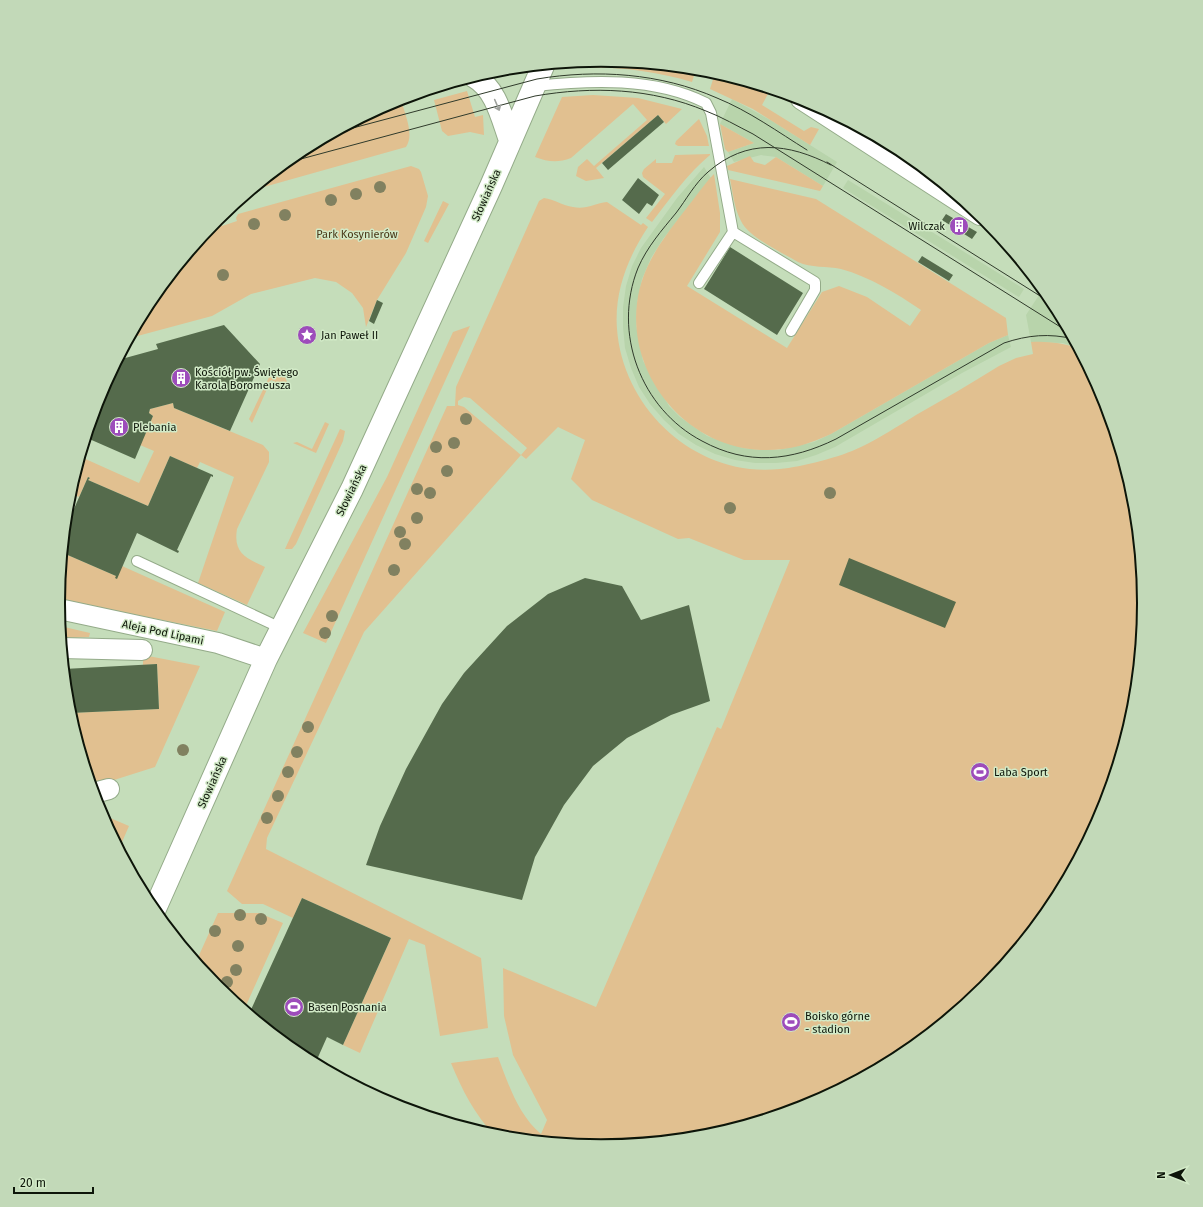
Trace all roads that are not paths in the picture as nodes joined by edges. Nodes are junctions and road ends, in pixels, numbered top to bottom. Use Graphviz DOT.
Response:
graph roads {
  1 [pos="541,71"];
  2 [pos="482,81"];
  3 [pos="534,86"];
  4 [pos="831,119"];
  5 [pos="510,140"];
  6 [pos="948,194"];
  7 [pos="733,232"];
  8 [pos="700,283"];
  9 [pos="791,331"];
  10 [pos="137,561"];
  11 [pos="65,611"];
  12 [pos="281,628"];
  13 [pos="67,648"];
  14 [pos="142,650"];
  15 [pos="266,660"];
  16 [pos="157,905"];
  1 -- 3 [label="street, Słowiańska"];
  2 -- 5 [label="street, one-way"];
  3 -- 5 [label="street, Słowiańska"];
  3 -- 7 [label="lane"];
  4 -- 6 [label="street"];
  5 -- 12 [label="street, Słowiańska"];
  7 -- 8 [label="lane"];
  7 -- 9 [label="lane"];
  10 -- 12 [label="lane"];
  11 -- 15 [label="street, Aleja Pod Lipami"];
  12 -- 15 [label="street, Słowiańska"];
  13 -- 14 [label="street"];
  15 -- 16 [label="street, Słowiańska"];
}
